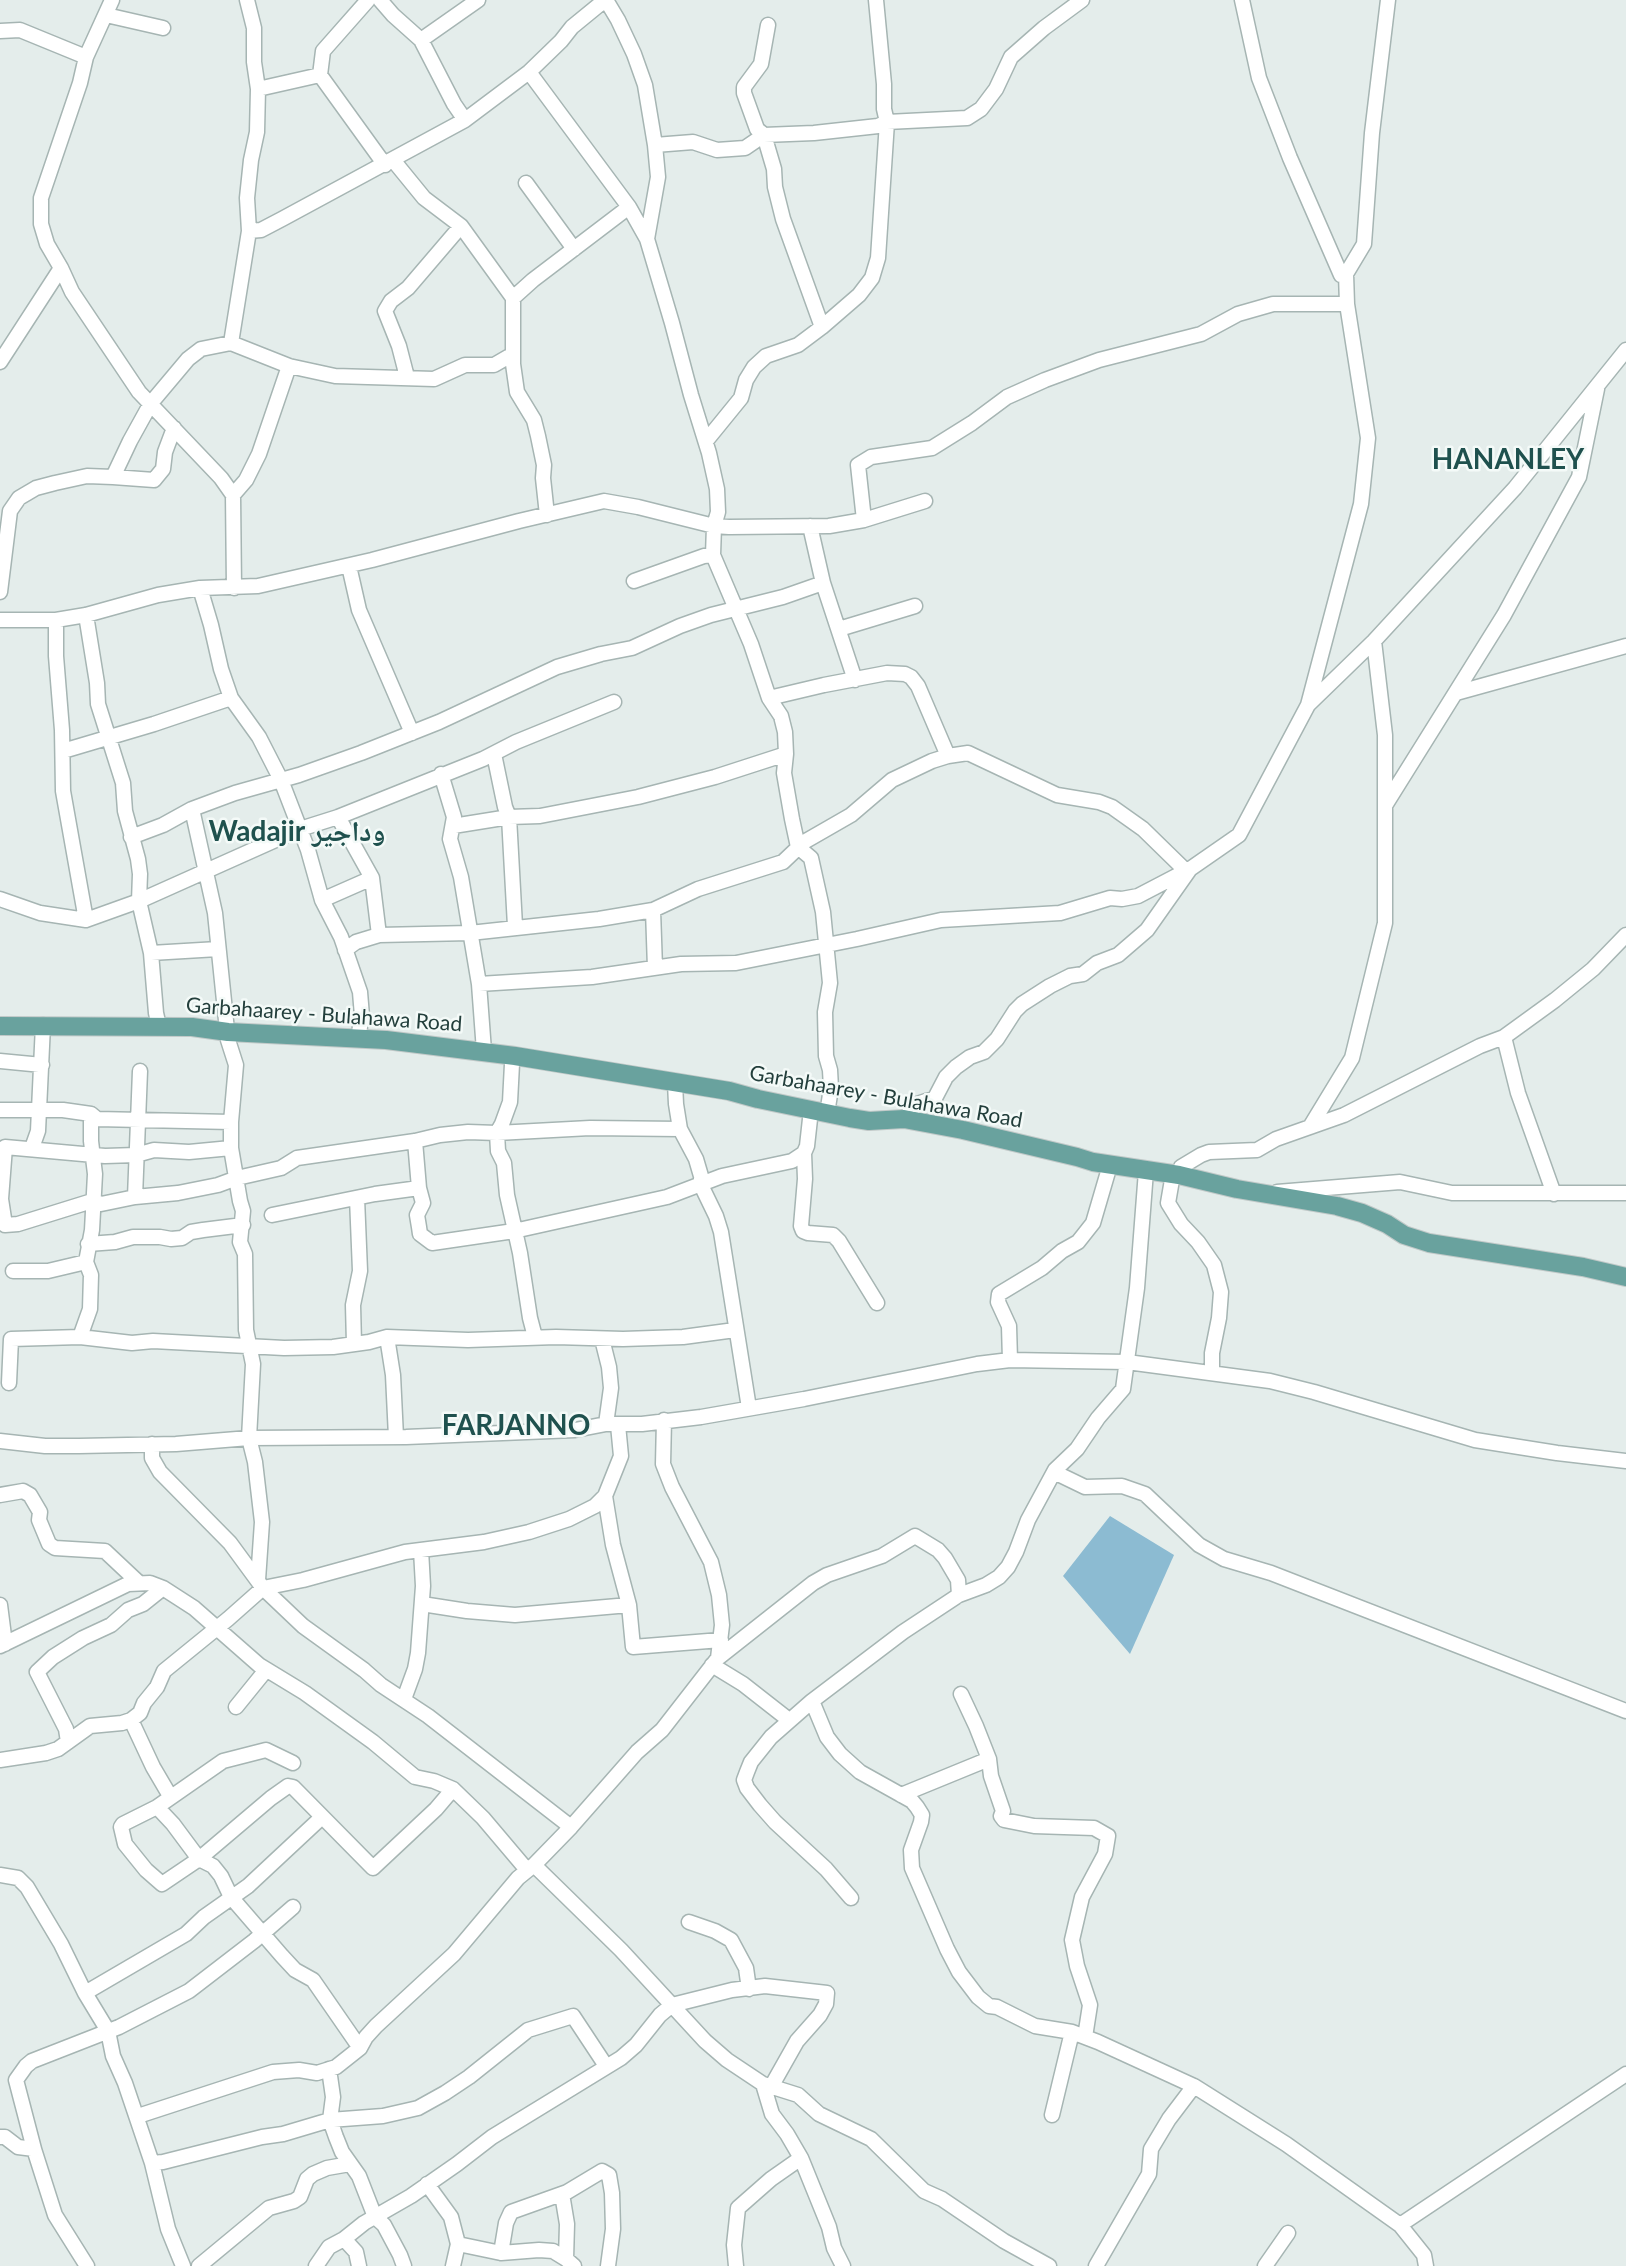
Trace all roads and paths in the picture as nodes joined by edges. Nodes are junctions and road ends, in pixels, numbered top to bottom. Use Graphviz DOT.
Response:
graph roads {
  1 [pos="113,0"];
  2 [pos="247,0"];
  3 [pos="369,0"];
  4 [pos="380,0"];
  5 [pos="478,0"];
  6 [pos="606,0"];
  7 [pos="876,0"];
  8 [pos="1082,0"];
  9 [pos="1241,0"];
  10 [pos="1388,0"];
  11 [pos="106,15"];
  12 [pos="768,25"];
  13 [pos="163,28"];
  14 [pos="0,31"];
  15 [pos="421,40"];
  16 [pos="86,57"];
  17 [pos="529,72"];
  18 [pos="320,75"];
  19 [pos="258,89"];
  20 [pos="465,120"];
  21 [pos="887,122"];
  22 [pos="764,135"];
  23 [pos="655,145"];
  24 [pos="389,162"];
  25 [pos="526,183"];
  26 [pos="629,207"];
  27 [pos="461,226"];
  28 [pos="249,231"];
  29 [pos="647,239"];
  30 [pos="574,249"];
  31 [pos="61,268"];
  32 [pos="1346,274"];
  33 [pos="513,299"];
  34 [pos="1347,304"];
  35 [pos="822,327"];
  36 [pos="231,342"];
  37 [pos="1626,350"];
  38 [pos="513,354"];
  39 [pos="0,362"];
  40 [pos="289,366"];
  41 [pos="407,377"];
  42 [pos="1598,385"];
  43 [pos="151,403"];
  44 [pos="174,428"];
  45 [pos="706,441"];
  46 [pos="113,477"];
  47 [pos="233,495"];
  48 [pos="925,501"];
  49 [pos="547,515"];
  50 [pos="864,520"];
  51 [pos="714,526"];
  52 [pos="810,526"];
  53 [pos="713,555"];
  54 [pos="349,566"];
  55 [pos="634,581"];
  56 [pos="823,583"];
  57 [pos="200,588"];
  58 [pos="234,588"];
  59 [pos="0,593"];
  60 [pos="915,606"];
  61 [pos="734,608"];
  62 [pos="86,615"];
  63 [pos="0,620"];
  64 [pos="56,620"];
  65 [pos="839,629"];
  66 [pos="1374,641"];
  67 [pos="1626,646"];
  68 [pos="855,680"];
  69 [pos="1456,693"];
  70 [pos="231,698"];
  71 [pos="769,698"];
  72 [pos="614,702"];
  73 [pos="1308,705"];
  74 [pos="412,733"];
  75 [pos="107,736"];
  76 [pos="63,751"];
  77 [pos="495,754"];
  78 [pos="786,754"];
  79 [pos="948,756"];
  80 [pos="441,774"];
  81 [pos="281,780"];
  82 [pos="1385,805"];
  83 [pos="192,809"];
  84 [pos="338,817"];
  85 [pos="509,817"];
  86 [pos="453,826"];
  87 [pos="300,829"];
  88 [pos="131,837"];
  89 [pos="798,847"];
  90 [pos="205,870"];
  91 [pos="1188,870"];
  92 [pos="372,878"];
  93 [pos="0,899"];
  94 [pos="322,900"];
  95 [pos="139,901"];
  96 [pos="653,910"];
  97 [pos="86,920"];
  98 [pos="515,926"];
  99 [pos="470,933"];
  100 [pos="379,935"];
  101 [pos="1626,935"];
  102 [pos="826,946"];
  103 [pos="218,949"];
  104 [pos="345,950"];
  105 [pos="151,953"];
  106 [pos="655,968"];
  107 [pos="479,984"];
  108 [pos="44,1025"];
  109 [pos="0,1026"];
  110 [pos="159,1026"];
  111 [pos="228,1032"];
  112 [pos="1504,1037"];
  113 [pos="358,1038"];
  114 [pos="484,1051"];
  115 [pos="515,1056"];
  116 [pos="0,1060"];
  117 [pos="42,1065"];
  118 [pos="140,1071"];
  119 [pos="675,1083"];
  120 [pos="0,1110"];
  121 [pos="39,1111"];
  122 [pos="819,1112"];
  123 [pos="91,1114"];
  124 [pos="904,1119"];
  125 [pos="136,1120"];
  126 [pos="231,1122"];
  127 [pos="1310,1127"];
  128 [pos="680,1129"];
  129 [pos="497,1133"];
  130 [pos="415,1141"];
  131 [pos="32,1148"];
  132 [pos="232,1148"];
  133 [pos="804,1153"];
  134 [pos="92,1154"];
  135 [pos="136,1155"];
  136 [pos="1110,1165"];
  137 [pos="1146,1171"];
  138 [pos="1176,1175"];
  139 [pos="237,1178"];
  140 [pos="701,1185"];
  141 [pos="419,1188"];
  142 [pos="1265,1193"];
  143 [pos="1626,1193"];
  144 [pos="1554,1194"];
  145 [pos="135,1197"];
  146 [pos="357,1198"];
  147 [pos="92,1201"];
  148 [pos="272,1215"];
  149 [pos="243,1225"];
  150 [pos="514,1231"];
  151 [pos="88,1244"];
  152 [pos="86,1262"];
  153 [pos="13,1271"];
  154 [pos="1626,1277"];
  155 [pos="877,1303"];
  156 [pos="735,1330"];
  157 [pos="80,1337"];
  158 [pos="387,1337"];
  159 [pos="535,1337"];
  160 [pos="602,1339"];
  161 [pos="354,1344"];
  162 [pos="251,1347"];
  163 [pos="1010,1360"];
  164 [pos="1127,1362"];
  165 [pos="1212,1373"];
  166 [pos="9,1383"];
  167 [pos="749,1408"];
  168 [pos="664,1420"];
  169 [pos="612,1424"];
  170 [pos="396,1437"];
  171 [pos="249,1438"];
  172 [pos="0,1441"];
  173 [pos="152,1444"];
  174 [pos="1626,1461"];
  175 [pos="1054,1472"];
  176 [pos="0,1495"];
  177 [pos="605,1496"];
  178 [pos="421,1550"];
  179 [pos="138,1582"];
  180 [pos="260,1584"];
  181 [pos="163,1588"];
  182 [pos="960,1595"];
  183 [pos="422,1604"];
  184 [pos="0,1605"];
  185 [pos="629,1605"];
  186 [pos="216,1629"];
  187 [pos="722,1640"];
  188 [pos="2,1645"];
  189 [pos="715,1662"];
  190 [pos="266,1670"];
  191 [pos="961,1694"];
  192 [pos="404,1699"];
  193 [pos="812,1701"];
  194 [pos="236,1707"];
  195 [pos="1626,1711"];
  196 [pos="131,1720"];
  197 [pos="789,1720"];
  198 [pos="68,1742"];
  199 [pos="989,1759"];
  200 [pos="0,1760"];
  201 [pos="293,1763"];
  202 [pos="453,1789"];
  203 [pos="901,1794"];
  204 [pos="170,1796"];
  205 [pos="157,1807"];
  206 [pos="322,1817"];
  207 [pos="571,1826"];
  208 [pos="199,1859"];
  209 [pos="530,1867"];
  210 [pos="0,1875"];
  211 [pos="231,1897"];
  212 [pos="851,1898"];
  213 [pos="293,1907"];
  214 [pos="689,1922"];
  215 [pos="262,1933"];
  216 [pos="749,1989"];
  217 [pos="85,1993"];
  218 [pos="672,2006"];
  219 [pos="108,2031"];
  220 [pos="1078,2034"];
  221 [pos="360,2048"];
  222 [pos="606,2066"];
  223 [pos="329,2068"];
  224 [pos="1626,2074"];
  225 [pos="767,2085"];
  226 [pos="1194,2086"];
  227 [pos="1052,2115"];
  228 [pos="138,2116"];
  229 [pos="330,2120"];
  230 [pos="0,2137"];
  231 [pos="34,2149"];
  232 [pos="801,2158"];
  233 [pos="152,2162"];
  234 [pos="350,2164"];
  235 [pos="427,2184"];
  236 [pos="562,2194"];
  237 [pos="375,2217"];
  238 [pos="1400,2225"];
  239 [pos="1288,2233"];
  240 [pos="344,2239"];
  241 [pos="457,2244"];
  242 [pos="501,2253"];
  243 [pos="570,2262"];
  244 [pos="87,2266"];
  245 [pos="183,2266"];
  246 [pos="199,2266"];
  247 [pos="316,2266"];
  248 [pos="359,2266"];
  249 [pos="404,2266"];
  250 [pos="453,2266"];
  251 [pos="608,2266"];
  252 [pos="736,2266"];
  253 [pos="843,2266"];
  254 [pos="1049,2266"];
  255 [pos="1096,2266"];
  256 [pos="1265,2266"];
  257 [pos="1426,2266"];
  1 -- 11 [label="street"];
  2 -- 19 [label="street"];
  3 -- 18 [label="street"];
  4 -- 15 [label="street"];
  5 -- 15 [label="street"];
  6 -- 17 [label="street"];
  6 -- 23 [label="street"];
  7 -- 21 [label="street"];
  8 -- 21 [label="street"];
  9 -- 32 [label="street"];
  10 -- 32 [label="street"];
  11 -- 13 [label="street"];
  11 -- 16 [label="street"];
  12 -- 22 [label="street"];
  14 -- 16 [label="street"];
  15 -- 20 [label="street"];
  16 -- 31 [label="street"];
  17 -- 20 [label="street"];
  17 -- 26 [label="street"];
  18 -- 19 [label="street"];
  18 -- 24 [label="street"];
  19 -- 28 [label="street"];
  20 -- 24 [label="street"];
  21 -- 22 [label="street"];
  21 -- 35 [label="street"];
  22 -- 23 [label="street"];
  22 -- 35 [label="street"];
  23 -- 29 [label="street"];
  24 -- 27 [label="street"];
  24 -- 28 [label="street"];
  25 -- 30 [label="street"];
  26 -- 29 [label="street"];
  26 -- 30 [label="street"];
  27 -- 33 [label="street"];
  27 -- 41 [label="street"];
  28 -- 36 [label="street"];
  29 -- 45 [label="street"];
  30 -- 33 [label="street"];
  31 -- 39 [label="street"];
  31 -- 43 [label="street"];
  32 -- 34 [label="street"];
  33 -- 38 [label="street"];
  34 -- 50 [label="street"];
  34 -- 73 [label="street"];
  35 -- 45 [label="street"];
  36 -- 40 [label="street"];
  36 -- 43 [label="street"];
  37 -- 42 [label="street"];
  38 -- 41 [label="street"];
  38 -- 49 [label="street"];
  40 -- 41 [label="street"];
  40 -- 47 [label="street"];
  42 -- 66 [label="street"];
  42 -- 69 [label="street"];
  43 -- 44 [label="street"];
  43 -- 46 [label="street"];
  44 -- 46 [label="street"];
  44 -- 47 [label="street"];
  45 -- 51 [label="street"];
  46 -- 59 [label="street"];
  47 -- 58 [label="street"];
  48 -- 50 [label="street"];
  49 -- 51 [label="street"];
  49 -- 54 [label="street"];
  50 -- 52 [label="street"];
  51 -- 52 [label="street"];
  51 -- 53 [label="street"];
  52 -- 56 [label="street"];
  53 -- 55 [label="street"];
  53 -- 61 [label="street"];
  54 -- 58 [label="street"];
  54 -- 74 [label="street"];
  56 -- 61 [label="street"];
  56 -- 65 [label="street"];
  57 -- 58 [label="street"];
  57 -- 62 [label="street"];
  57 -- 70 [label="street"];
  60 -- 65 [label="street"];
  61 -- 71 [label="street"];
  61 -- 74 [label="street"];
  62 -- 64 [label="street"];
  62 -- 75 [label="street"];
  63 -- 64 [label="street"];
  64 -- 76 [label="street"];
  65 -- 68 [label="street"];
  66 -- 73 [label="street"];
  66 -- 82 [label="street"];
  67 -- 69 [label="street"];
  68 -- 71 [label="street"];
  68 -- 79 [label="street"];
  69 -- 82 [label="street"];
  70 -- 75 [label="street"];
  70 -- 81 [label="street"];
  71 -- 78 [label="street"];
  72 -- 77 [label="street"];
  73 -- 91 [label="street"];
  74 -- 81 [label="street"];
  75 -- 76 [label="street"];
  75 -- 88 [label="street"];
  76 -- 97 [label="street"];
  77 -- 80 [label="street"];
  77 -- 85 [label="street"];
  78 -- 85 [label="street"];
  78 -- 89 [label="street"];
  79 -- 89 [label="street"];
  79 -- 91 [label="street"];
  80 -- 84 [label="street"];
  80 -- 86 [label="street"];
  81 -- 83 [label="street"];
  81 -- 87 [label="street"];
  82 -- 127 [label="street"];
  83 -- 88 [label="street"];
  83 -- 90 [label="street"];
  84 -- 87 [label="street"];
  84 -- 92 [label="street"];
  85 -- 86 [label="street"];
  85 -- 98 [label="street"];
  86 -- 99 [label="street"];
  87 -- 90 [label="street"];
  87 -- 94 [label="street"];
  88 -- 95 [label="street"];
  89 -- 96 [label="street"];
  89 -- 102 [label="street"];
  90 -- 95 [label="street"];
  90 -- 103 [label="street"];
  91 -- 102 [label="street"];
  91 -- 124 [label="street"];
  92 -- 94 [label="street"];
  92 -- 100 [label="street"];
  93 -- 97 [label="street"];
  94 -- 104 [label="street"];
  95 -- 97 [label="street"];
  95 -- 105 [label="street"];
  96 -- 98 [label="street"];
  96 -- 106 [label="street"];
  98 -- 99 [label="street"];
  99 -- 100 [label="street"];
  99 -- 107 [label="street"];
  100 -- 104 [label="street"];
  101 -- 112 [label="street"];
  102 -- 106 [label="street"];
  102 -- 122 [label="street"];
  103 -- 105 [label="street"];
  103 -- 111 [label="street"];
  104 -- 113 [label="street"];
  105 -- 110 [label="street"];
  106 -- 107 [label="street"];
  107 -- 114 [label="street"];
  108 -- 109 [label="main road, Garbahaarey - Bulahawa Road"];
  108 -- 110 [label="main road, Garbahaarey - Bulahawa Road"];
  108 -- 117 [label="street"];
  110 -- 111 [label="main road, Garbahaarey - Bulahawa Road"];
  111 -- 113 [label="main road, Garbahaarey - Bulahawa Road"];
  111 -- 126 [label="street"];
  112 -- 127 [label="street"];
  112 -- 144 [label="street"];
  113 -- 114 [label="main road, Garbahaarey - Bulahawa Road"];
  114 -- 115 [label="main road, Garbahaarey - Bulahawa Road"];
  115 -- 119 [label="main road, Garbahaarey - Bulahawa Road"];
  115 -- 129 [label="street"];
  116 -- 117 [label="street"];
  117 -- 121 [label="street"];
  118 -- 125 [label="street"];
  119 -- 122 [label="main road, Garbahaarey - Bulahawa Road"];
  119 -- 128 [label="street"];
  120 -- 121 [label="street"];
  121 -- 123 [label="street"];
  121 -- 131 [label="street"];
  122 -- 124 [label="main road, Garbahaarey - Bulahawa Road"];
  122 -- 133 [label="street"];
  123 -- 125 [label="street"];
  123 -- 134 [label="street"];
  124 -- 136 [label="main road, Garbahaarey - Bulahawa Road"];
  125 -- 126 [label="street"];
  125 -- 135 [label="street"];
  126 -- 132 [label="street"];
  127 -- 138 [label="street"];
  128 -- 129 [label="street"];
  128 -- 140 [label="street"];
  129 -- 130 [label="street"];
  129 -- 150 [label="street"];
  130 -- 139 [label="street"];
  130 -- 141 [label="street"];
  131 -- 134 [label="street"];
  131 -- 147 [label="street"];
  132 -- 135 [label="street"];
  132 -- 139 [label="street"];
  133 -- 140 [label="street"];
  133 -- 155 [label="street"];
  134 -- 135 [label="street"];
  134 -- 147 [label="street"];
  135 -- 145 [label="street"];
  136 -- 137 [label="main road, Garbahaarey - Bulahawa Road"];
  136 -- 163 [label="street"];
  137 -- 138 [label="main road, Garbahaarey - Bulahawa Road"];
  137 -- 164 [label="street"];
  138 -- 142 [label="main road, Garbahaarey - Bulahawa Road"];
  138 -- 165 [label="street"];
  139 -- 145 [label="street"];
  139 -- 149 [label="street"];
  140 -- 150 [label="street"];
  140 -- 156 [label="street"];
  141 -- 146 [label="street"];
  141 -- 150 [label="street"];
  142 -- 144 [label="street"];
  142 -- 154 [label="main road, Garbahaarey - Bulahawa Road"];
  143 -- 144 [label="street"];
  145 -- 147 [label="street"];
  146 -- 148 [label="street"];
  146 -- 161 [label="street"];
  147 -- 151 [label="street"];
  149 -- 151 [label="street"];
  149 -- 162 [label="street"];
  150 -- 159 [label="street"];
  151 -- 152 [label="street"];
  152 -- 153 [label="street"];
  152 -- 157 [label="street"];
  156 -- 160 [label="street"];
  156 -- 167 [label="street"];
  157 -- 162 [label="street"];
  157 -- 166 [label="street"];
  158 -- 159 [label="street"];
  158 -- 161 [label="street"];
  158 -- 170 [label="street"];
  159 -- 160 [label="street"];
  160 -- 169 [label="street"];
  161 -- 162 [label="street"];
  162 -- 171 [label="street"];
  163 -- 164 [label="street"];
  163 -- 167 [label="street"];
  164 -- 165 [label="street"];
  164 -- 175 [label="street"];
  165 -- 174 [label="street"];
  167 -- 168 [label="street"];
  168 -- 169 [label="street"];
  168 -- 187 [label="street"];
  169 -- 170 [label="street"];
  169 -- 177 [label="street"];
  170 -- 171 [label="street"];
  171 -- 173 [label="street"];
  171 -- 180 [label="street"];
  172 -- 173 [label="street"];
  173 -- 180 [label="street"];
  175 -- 182 [label="street"];
  175 -- 195 [label="street"];
  176 -- 179 [label="street"];
  177 -- 178 [label="street"];
  177 -- 185 [label="street"];
  178 -- 180 [label="street"];
  178 -- 183 [label="street"];
  179 -- 181 [label="street"];
  179 -- 188 [label="street"];
  180 -- 186 [label="street"];
  180 -- 192 [label="street"];
  181 -- 186 [label="street"];
  181 -- 198 [label="street"];
  182 -- 189 [label="street"];
  182 -- 193 [label="street"];
  183 -- 185 [label="street"];
  183 -- 192 [label="street"];
  184 -- 188 [label="street"];
  185 -- 187 [label="street"];
  186 -- 190 [label="street"];
  186 -- 196 [label="street"];
  187 -- 189 [label="street"];
  189 -- 197 [label="street"];
  189 -- 207 [label="street"];
  190 -- 194 [label="street"];
  190 -- 202 [label="street"];
  191 -- 199 [label="street"];
  192 -- 207 [label="street"];
  193 -- 197 [label="street"];
  193 -- 203 [label="street"];
  196 -- 198 [label="street"];
  196 -- 204 [label="street"];
  197 -- 212 [label="street"];
  198 -- 200 [label="street"];
  199 -- 203 [label="street"];
  199 -- 220 [label="street"];
  201 -- 204 [label="street"];
  202 -- 206 [label="street"];
  202 -- 209 [label="street"];
  203 -- 220 [label="street"];
  204 -- 205 [label="street"];
  205 -- 208 [label="street"];
  205 -- 208 [label="street"];
  206 -- 208 [label="street"];
  206 -- 211 [label="street"];
  207 -- 209 [label="street"];
  208 -- 211 [label="street"];
  209 -- 218 [label="street"];
  209 -- 221 [label="street"];
  210 -- 217 [label="street"];
  211 -- 215 [label="street"];
  211 -- 217 [label="street"];
  213 -- 215 [label="street"];
  214 -- 216 [label="street"];
  215 -- 219 [label="street"];
  215 -- 221 [label="street"];
  216 -- 218 [label="street"];
  216 -- 225 [label="street"];
  217 -- 219 [label="street"];
  218 -- 222 [label="street"];
  218 -- 225 [label="street"];
  219 -- 228 [label="street"];
  219 -- 231 [label="street"];
  220 -- 226 [label="street"];
  220 -- 227 [label="street"];
  221 -- 223 [label="street"];
  222 -- 229 [label="street"];
  222 -- 235 [label="street"];
  223 -- 228 [label="street"];
  223 -- 229 [label="street"];
  224 -- 238 [label="street"];
  225 -- 232 [label="street"];
  225 -- 254 [label="street"];
  226 -- 238 [label="street"];
  226 -- 255 [label="street"];
  228 -- 233 [label="street"];
  229 -- 233 [label="street"];
  229 -- 234 [label="street"];
  230 -- 231 [label="street"];
  231 -- 244 [label="street"];
  232 -- 252 [label="street"];
  232 -- 253 [label="street"];
  233 -- 245 [label="street"];
  234 -- 237 [label="street"];
  234 -- 246 [label="street"];
  235 -- 237 [label="street"];
  235 -- 241 [label="street"];
  236 -- 242 [label="street"];
  236 -- 243 [label="street"];
  236 -- 251 [label="street"];
  237 -- 240 [label="street"];
  237 -- 249 [label="street"];
  238 -- 257 [label="street"];
  239 -- 256 [label="street"];
  240 -- 247 [label="street"];
  240 -- 248 [label="street"];
  241 -- 242 [label="street"];
  241 -- 250 [label="street"];
  242 -- 243 [label="street"];
}
